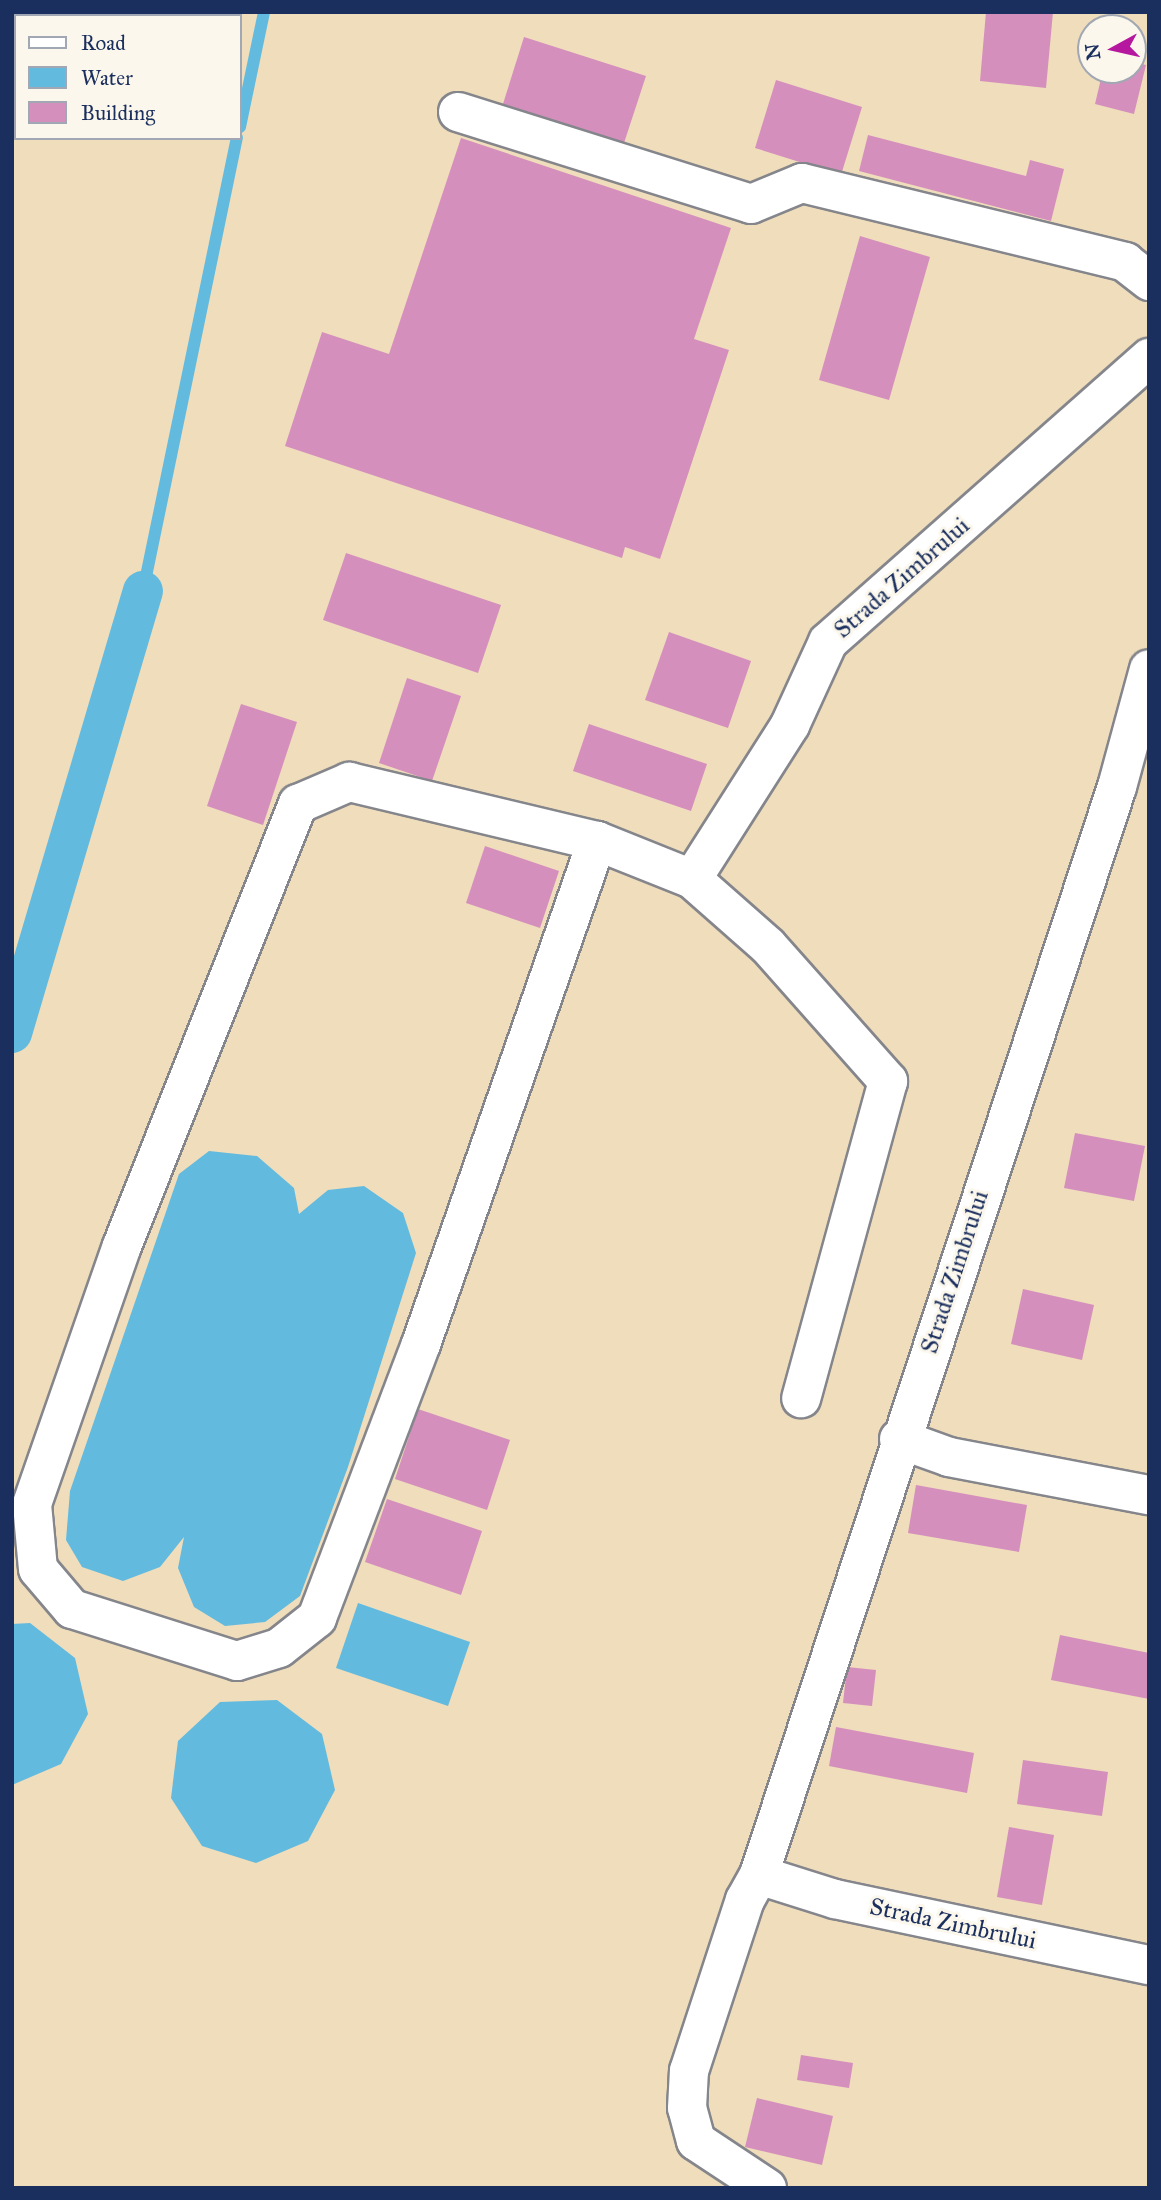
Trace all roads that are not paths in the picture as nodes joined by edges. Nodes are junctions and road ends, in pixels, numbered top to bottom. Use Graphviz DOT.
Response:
graph roads {
  1 [pos="458,112"];
  2 [pos="1149,281"];
  3 [pos="1149,358"];
  4 [pos="1149,669"];
  5 [pos="597,841"];
  6 [pos="692,879"];
  7 [pos="801,1398"];
  8 [pos="899,1439"];
  9 [pos="1149,1495"];
  10 [pos="759,1875"];
  11 [pos="1149,1965"];
  12 [pos="767,2188"];
  1 -- 2 [label="street"];
  3 -- 6 [label="street, Strada Zimbrului"];
  4 -- 8 [label="street, Strada Zimbrului"];
  5 -- 5 [label="street"];
  5 -- 6 [label="street"];
  6 -- 7 [label="street"];
  8 -- 9 [label="street"];
  8 -- 10 [label="street, Strada Zimbrului"];
  10 -- 11 [label="street, Strada Zimbrului"];
  10 -- 12 [label="street, Strada Zimbrului"];
}
